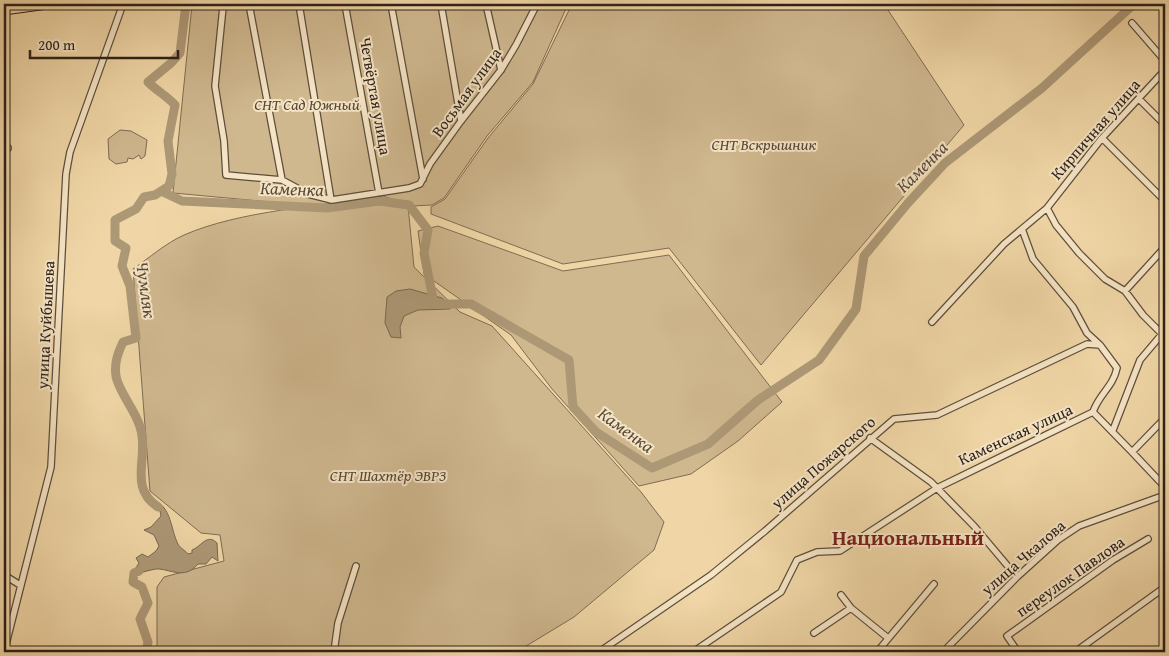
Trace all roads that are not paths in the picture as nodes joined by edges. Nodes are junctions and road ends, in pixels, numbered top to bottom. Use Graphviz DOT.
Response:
graph roads {
  1 [pos="55,4"];
  2 [pos="123,4"];
  3 [pos="238,4"];
  4 [pos="249,4"];
  5 [pos="299,4"];
  6 [pos="345,4"];
  7 [pos="391,4"];
  8 [pos="441,4"];
  9 [pos="486,4"];
  10 [pos="537,4"];
  11 [pos="4,11"];
  12 [pos="1132,23"];
  13 [pos="1165,61"];
  14 [pos="501,70"];
  15 [pos="1165,70"];
  16 [pos="1138,99"];
  17 [pos="461,121"];
  18 [pos="1165,125"];
  19 [pos="1102,138"];
  20 [pos="282,180"];
  21 [pos="423,180"];
  22 [pos="379,193"];
  23 [pos="331,200"];
  24 [pos="1165,201"];
  25 [pos="1047,208"];
  26 [pos="1022,229"];
  27 [pos="1165,247"];
  28 [pos="1124,291"];
  29 [pos="932,322"];
  30 [pos="1100,345"];
  31 [pos="1093,412"];
  32 [pos="1165,418"];
  33 [pos="1113,430"];
  34 [pos="870,438"];
  35 [pos="1132,452"];
  36 [pos="1165,487"];
  37 [pos="937,488"];
  38 [pos="1165,495"];
  39 [pos="1148,539"];
  40 [pos="356,566"];
  41 [pos="4,574"];
  42 [pos="1016,577"];
  43 [pos="934,584"];
  44 [pos="20,585"];
  45 [pos="1165,588"];
  46 [pos="841,595"];
  47 [pos="851,608"];
  48 [pos="814,633"];
  49 [pos="888,638"];
  50 [pos="4,652"];
  51 [pos="334,652"];
  52 [pos="599,652"];
  53 [pos="693,652"];
  54 [pos="877,652"];
  55 [pos="943,652"];
  56 [pos="1018,652"];
  57 [pos="1076,652"];
  1 -- 11 [label="main road"];
  2 -- 44 [label="street, улица Куйбышева"];
  3 -- 20 [label="street"];
  4 -- 20 [label="street"];
  5 -- 23 [label="street"];
  6 -- 22 [label="street, Четвёртая улица"];
  7 -- 21 [label="street"];
  8 -- 17 [label="street"];
  9 -- 14 [label="street"];
  10 -- 14 [label="street, Восьмая улица"];
  12 -- 13 [label="street"];
  14 -- 17 [label="street, Восьмая улица"];
  15 -- 16 [label="street, Кирпичная улица"];
  16 -- 18 [label="street"];
  16 -- 19 [label="street, Кирпичная улица"];
  17 -- 21 [label="street, Восьмая улица"];
  19 -- 24 [label="street"];
  19 -- 25 [label="street, Кирпичная улица"];
  20 -- 23 [label="street"];
  21 -- 22 [label="street"];
  22 -- 23 [label="street"];
  25 -- 26 [label="street, Кирпичная улица"];
  25 -- 28 [label="street"];
  26 -- 29 [label="street, Кирпичная улица"];
  26 -- 30 [label="street"];
  27 -- 28 [label="street"];
  28 -- 33 [label="street"];
  30 -- 31 [label="street"];
  30 -- 34 [label="street, улица Пожарского"];
  31 -- 33 [label="street, Каменская улица"];
  31 -- 37 [label="street, Каменская улица"];
  32 -- 35 [label="street"];
  33 -- 35 [label="street, Каменская улица"];
  34 -- 37 [label="street"];
  34 -- 52 [label="street, улица Пожарского"];
  35 -- 36 [label="street, Каменская улица"];
  37 -- 42 [label="street"];
  37 -- 53 [label="street, Каменская улица"];
  38 -- 42 [label="street, улица Чкалова"];
  39 -- 56 [label="street, переулок Павлова"];
  40 -- 51 [label="street"];
  41 -- 44 [label="street"];
  42 -- 55 [label="street, улица Чкалова"];
  43 -- 49 [label="street"];
  44 -- 50 [label="street, улица Куйбышева"];
  45 -- 57 [label="street"];
  46 -- 47 [label="street"];
  47 -- 48 [label="street"];
  47 -- 49 [label="street"];
  49 -- 54 [label="street"];
}
